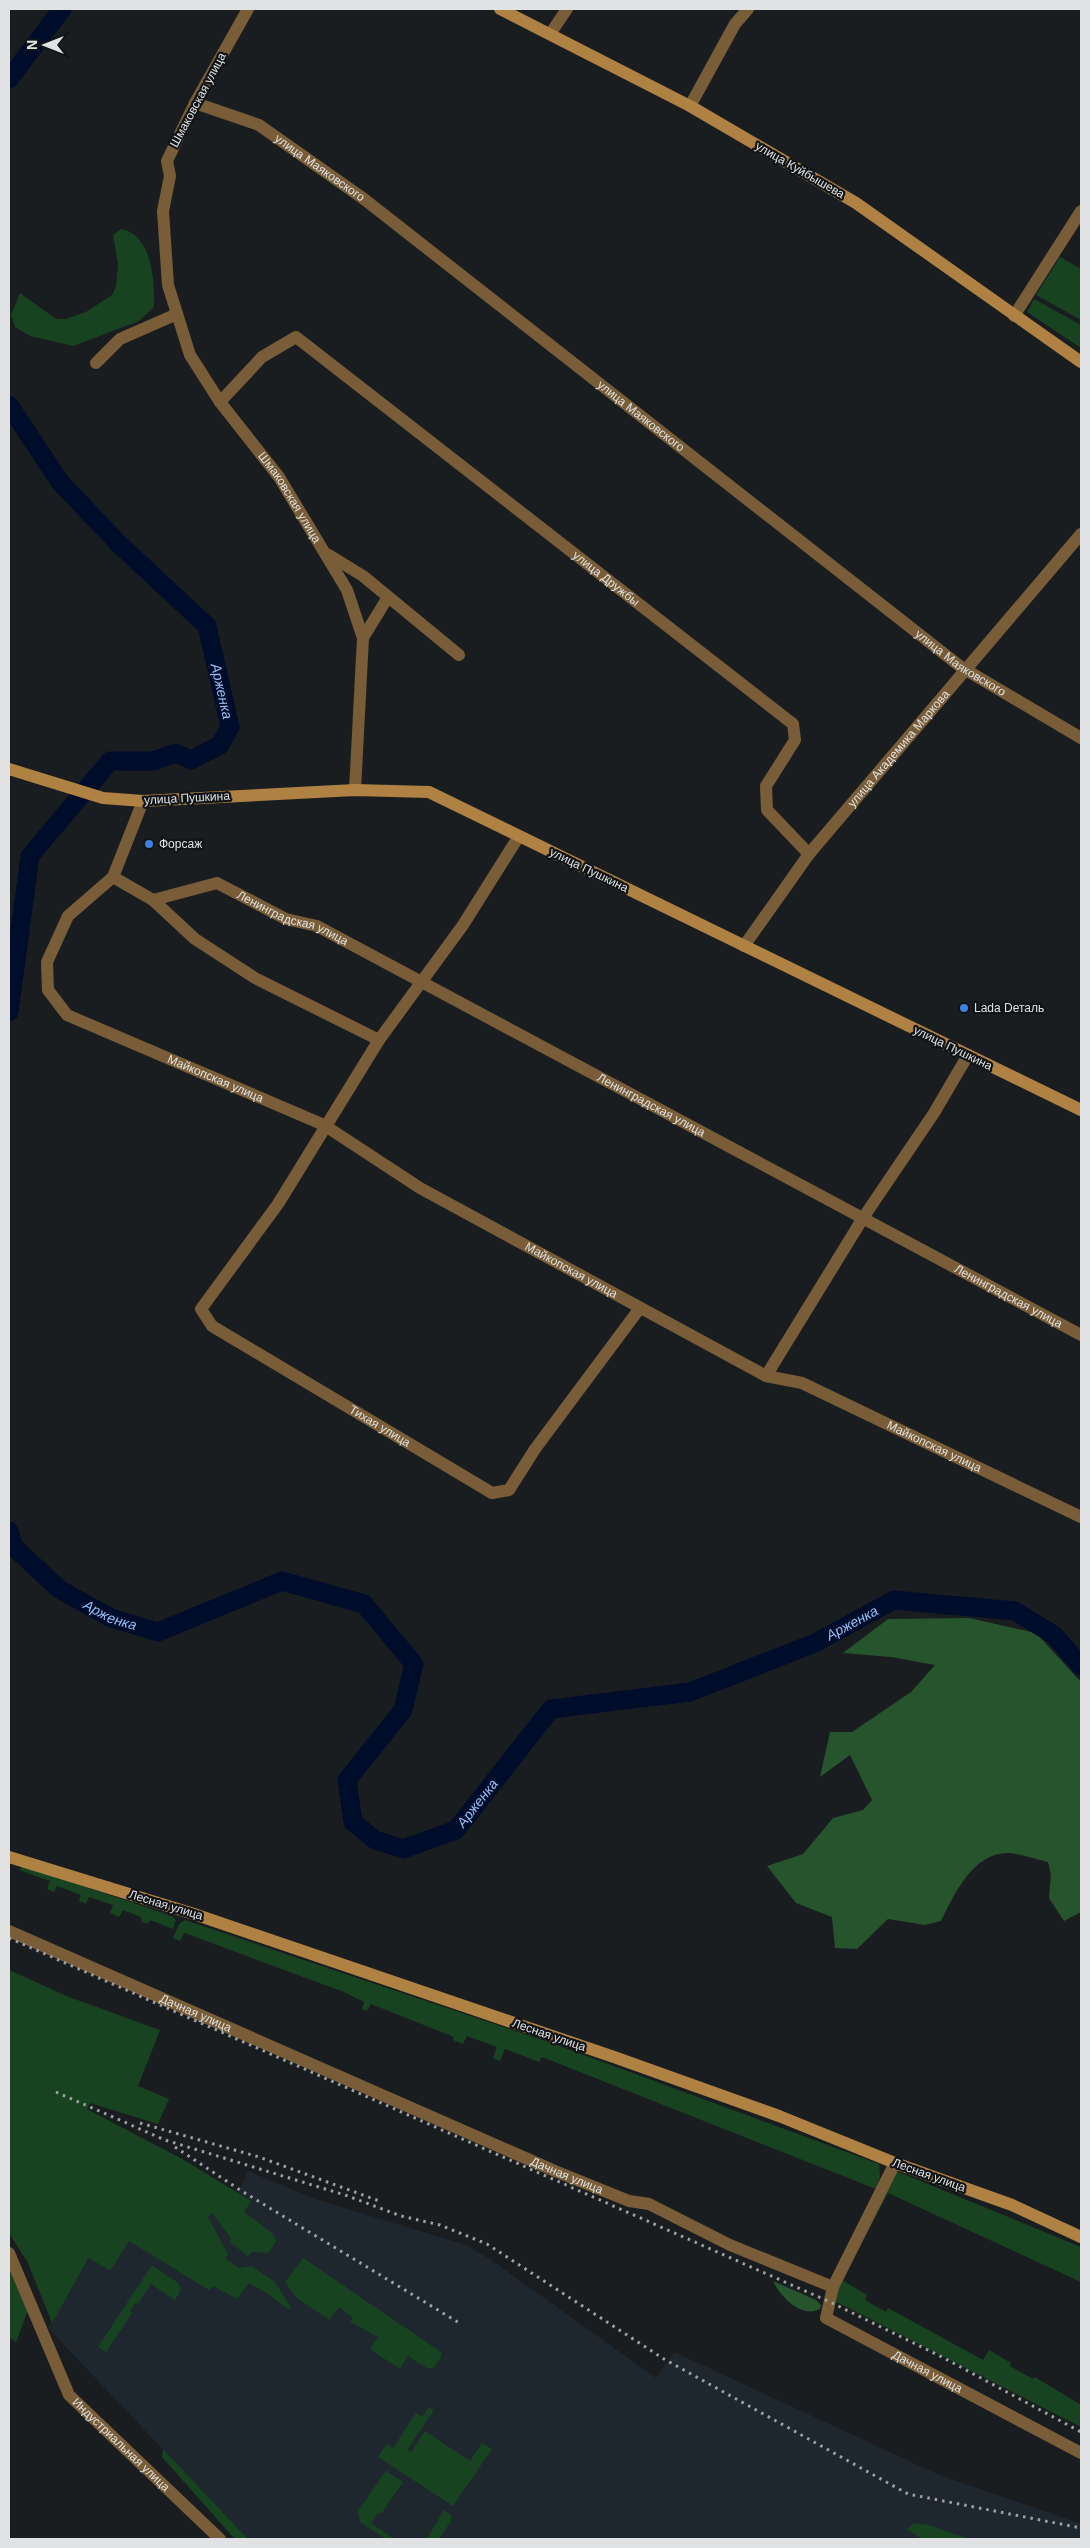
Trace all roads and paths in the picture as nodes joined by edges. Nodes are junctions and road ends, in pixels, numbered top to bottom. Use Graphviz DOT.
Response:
graph roads {
  1 [pos="248,9"];
  2 [pos="500,9"];
  3 [pos="567,9"];
  4 [pos="748,9"];
  5 [pos="550,34"];
  6 [pos="195,103"];
  7 [pos="690,106"];
  8 [pos="1081,212"];
  9 [pos="177,314"];
  10 [pos="1014,316"];
  11 [pos="96,362"];
  12 [pos="1081,362"];
  13 [pos="220,402"];
  14 [pos="1081,534"];
  15 [pos="327,554"];
  16 [pos="388,597"];
  17 [pos="364,638"];
  18 [pos="459,655"];
  19 [pos="965,670"];
  20 [pos="1081,738"];
  21 [pos="9,769"];
  22 [pos="354,790"];
  23 [pos="144,801"];
  24 [pos="519,836"];
  25 [pos="809,854"];
  26 [pos="113,877"];
  27 [pos="153,900"];
  28 [pos="744,946"];
  29 [pos="422,983"];
  30 [pos="379,1040"];
  31 [pos="968,1055"];
  32 [pos="1081,1110"];
  33 [pos="324,1126"];
  34 [pos="863,1218"];
  35 [pos="640,1308"];
  36 [pos="1081,1335"];
  37 [pos="766,1376"];
  38 [pos="1081,1517"];
  39 [pos="9,1857"];
  40 [pos="9,1931"];
  41 [pos="895,2163"];
  42 [pos="1081,2237"];
  43 [pos="9,2252"];
  44 [pos="833,2287"];
  45 [pos="1081,2453"];
  46 [pos="220,2539"];
  1 -- 6 [label="street, Шмаковская улица"];
  2 -- 5 [label="street, улица Куйбышева"];
  3 -- 5 [label="street"];
  4 -- 7 [label="street"];
  5 -- 7 [label="street, улица Куйбышева"];
  6 -- 9 [label="street, Шмаковская улица"];
  6 -- 19 [label="street, улица Маяковского"];
  7 -- 10 [label="street, улица Куйбышева"];
  8 -- 10 [label="street"];
  9 -- 11 [label="street"];
  9 -- 13 [label="street, Шмаковская улица"];
  10 -- 12 [label="street, улица Куйбышева"];
  13 -- 15 [label="street, Шмаковская улица"];
  13 -- 25 [label="street, улица Дружбы"];
  14 -- 19 [label="street, улица Академика Маркова"];
  15 -- 16 [label="street, Шмаковская улица"];
  15 -- 17 [label="street, Шмаковская улица"];
  16 -- 17 [label="street"];
  16 -- 18 [label="street, Шмаковская улица"];
  17 -- 22 [label="street, Шмаковская улица"];
  19 -- 20 [label="street, улица Маяковского"];
  19 -- 25 [label="street, улица Академика Маркова"];
  21 -- 23 [label="street, улица Пушкина"];
  22 -- 23 [label="street, улица Пушкина"];
  22 -- 24 [label="street, улица Пушкина"];
  23 -- 26 [label="street"];
  24 -- 28 [label="street, улица Пушкина"];
  24 -- 29 [label="street"];
  25 -- 28 [label="street, улица Академика Маркова"];
  26 -- 27 [label="street"];
  26 -- 33 [label="street, Майкопская улица"];
  27 -- 29 [label="street, Ленинградская улица"];
  27 -- 30 [label="street"];
  28 -- 31 [label="street, улица Пушкина"];
  29 -- 30 [label="street"];
  29 -- 34 [label="street, Ленинградская улица"];
  30 -- 33 [label="street"];
  31 -- 32 [label="street, улица Пушкина"];
  31 -- 34 [label="street"];
  33 -- 35 [label="street, Майкопская улица"];
  33 -- 35 [label="street, Тихая улица"];
  34 -- 36 [label="street, Ленинградская улица"];
  34 -- 37 [label="street"];
  35 -- 37 [label="street, Майкопская улица"];
  37 -- 38 [label="street, Майкопская улица"];
  39 -- 41 [label="street, Лесная улица"];
  40 -- 44 [label="street, Дачная улица"];
  41 -- 42 [label="street, Лесная улица"];
  41 -- 44 [label="street"];
  43 -- 46 [label="street, Индустриальная улица"];
  44 -- 45 [label="street, Дачная улица"];
}
